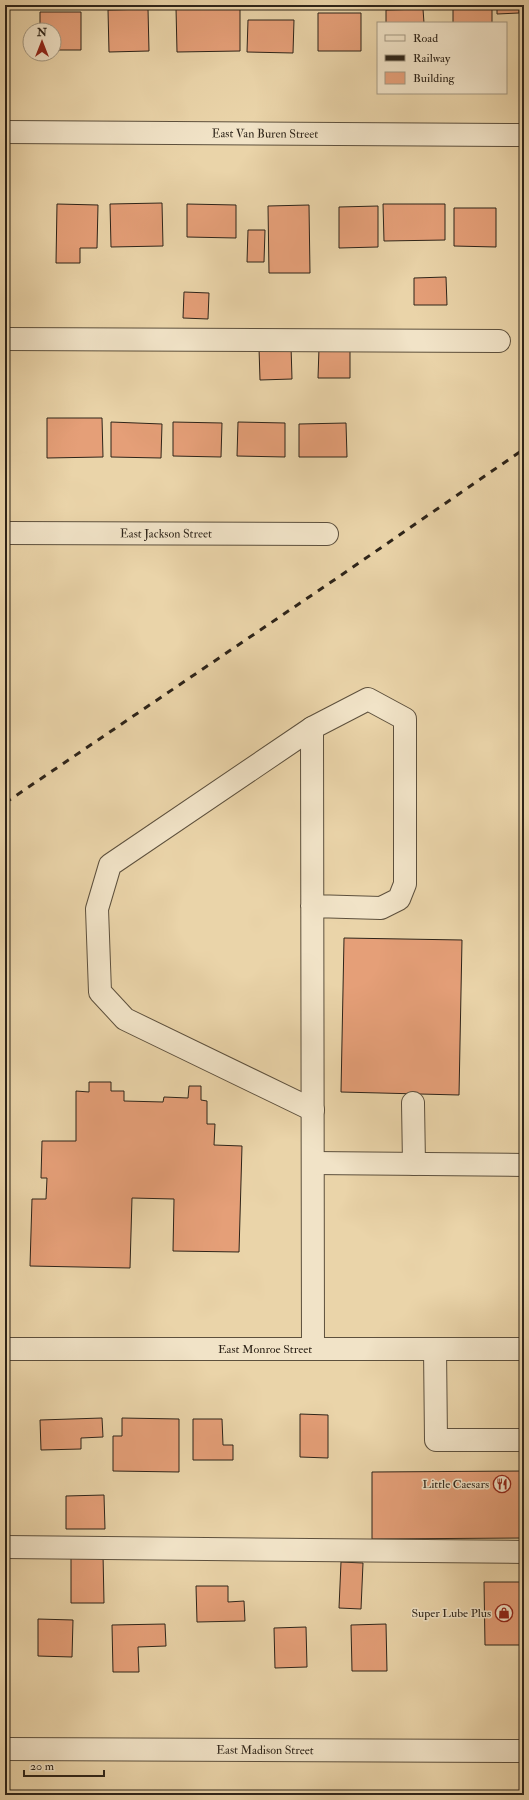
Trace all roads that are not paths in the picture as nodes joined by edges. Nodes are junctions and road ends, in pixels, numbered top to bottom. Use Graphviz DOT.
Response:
graph roads {
  1 [pos="5,132"];
  2 [pos="524,135"];
  3 [pos="5,339"];
  4 [pos="499,341"];
  5 [pos="5,533"];
  6 [pos="327,534"];
  7 [pos="312,728"];
  8 [pos="312,906"];
  9 [pos="413,1103"];
  10 [pos="313,1110"];
  11 [pos="313,1163"];
  12 [pos="414,1164"];
  13 [pos="524,1165"];
  14 [pos="313,1349"];
  15 [pos="435,1349"];
  16 [pos="524,1349"];
  17 [pos="5,1350"];
  18 [pos="524,1440"];
  19 [pos="5,1546"];
  20 [pos="524,1552"];
  21 [pos="5,1749"];
  22 [pos="524,1751"];
  1 -- 2 [label="street, East Van Buren Street"];
  3 -- 4 [label="street"];
  5 -- 6 [label="street, East Jackson Street"];
  7 -- 8 [label="street"];
  7 -- 8 [label="street"];
  7 -- 10 [label="street"];
  8 -- 10 [label="street"];
  9 -- 12 [label="street"];
  10 -- 11 [label="street"];
  11 -- 12 [label="street"];
  11 -- 14 [label="street"];
  12 -- 13 [label="street"];
  14 -- 15 [label="street, East Monroe Street"];
  14 -- 17 [label="street, East Monroe Street"];
  15 -- 16 [label="street, East Monroe Street"];
  15 -- 18 [label="street"];
  19 -- 20 [label="street"];
  21 -- 22 [label="street, East Madison Street"];
}
